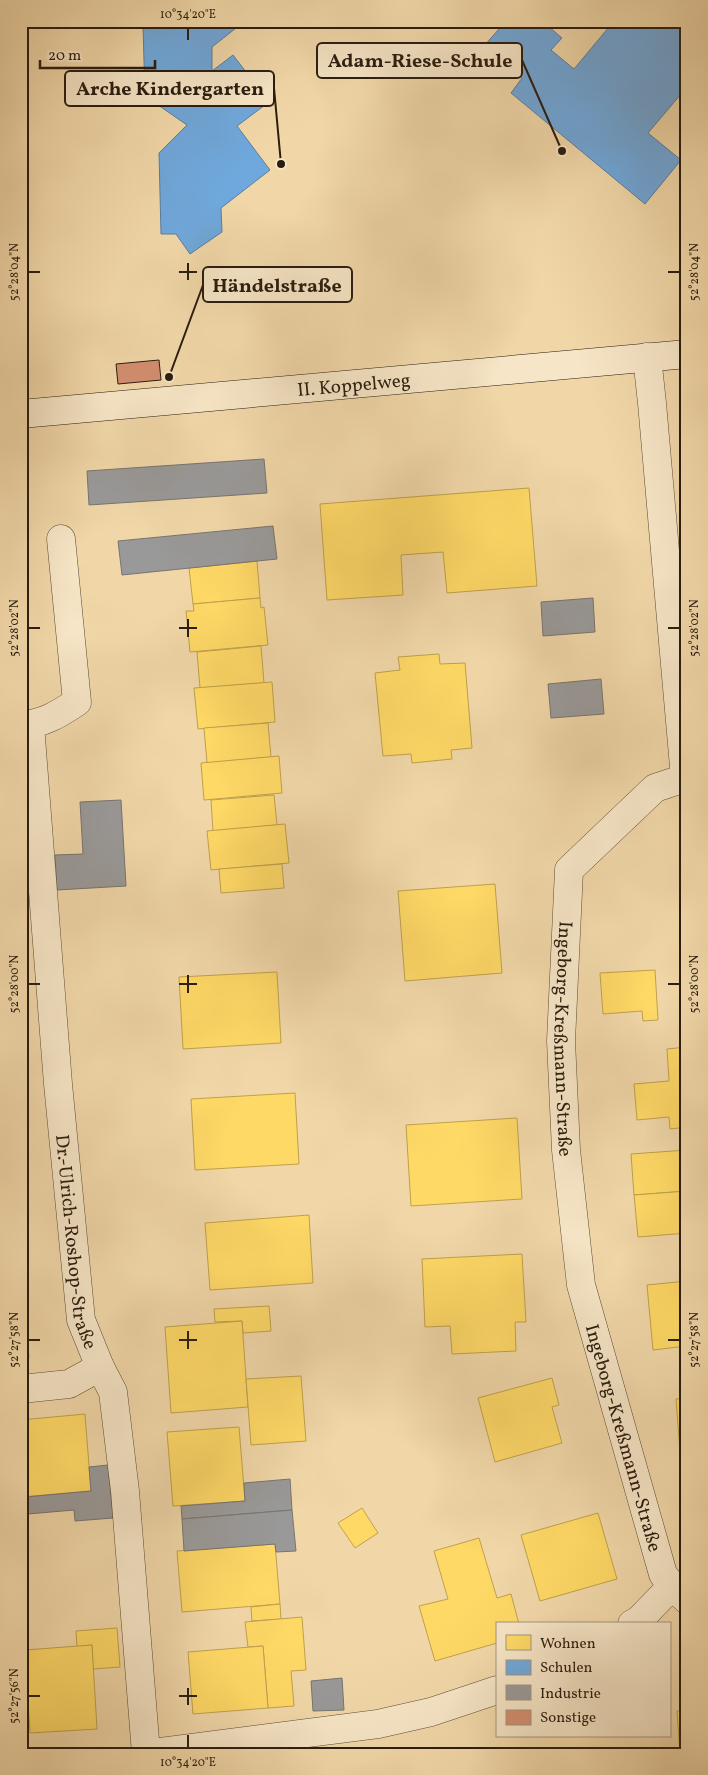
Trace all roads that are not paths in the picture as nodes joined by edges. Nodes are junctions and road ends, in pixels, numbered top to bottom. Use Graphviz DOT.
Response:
graph roads {
  1 [pos="687,354"];
  2 [pos="647,357"];
  3 [pos="21,414"];
  4 [pos="61,539"];
  5 [pos="26,725"];
  6 [pos="686,778"];
  7 [pos="100,1366"];
  8 [pos="21,1389"];
  9 [pos="679,1593"];
  10 [pos="636,1622"];
  11 [pos="496,1690"];
  12 [pos="146,1753"];
  1 -- 2 [label="street, II. Koppelweg"];
  2 -- 3 [label="street, II. Koppelweg"];
  2 -- 6 [label="street, Ingeborg-Kreßmann-Straße"];
  4 -- 5 [label="street"];
  5 -- 7 [label="street, Dr.-Ulrich-Roshop-Straße"];
  6 -- 9 [label="street, Ingeborg-Kreßmann-Straße"];
  7 -- 8 [label="street"];
  7 -- 12 [label="street, Dr.-Ulrich-Roshop-Straße"];
  9 -- 10 [label="street, Ingeborg-Kreßmann-Straße"];
  11 -- 12 [label="street, Dr.-Ulrich-Roshop-Straße"];
}
